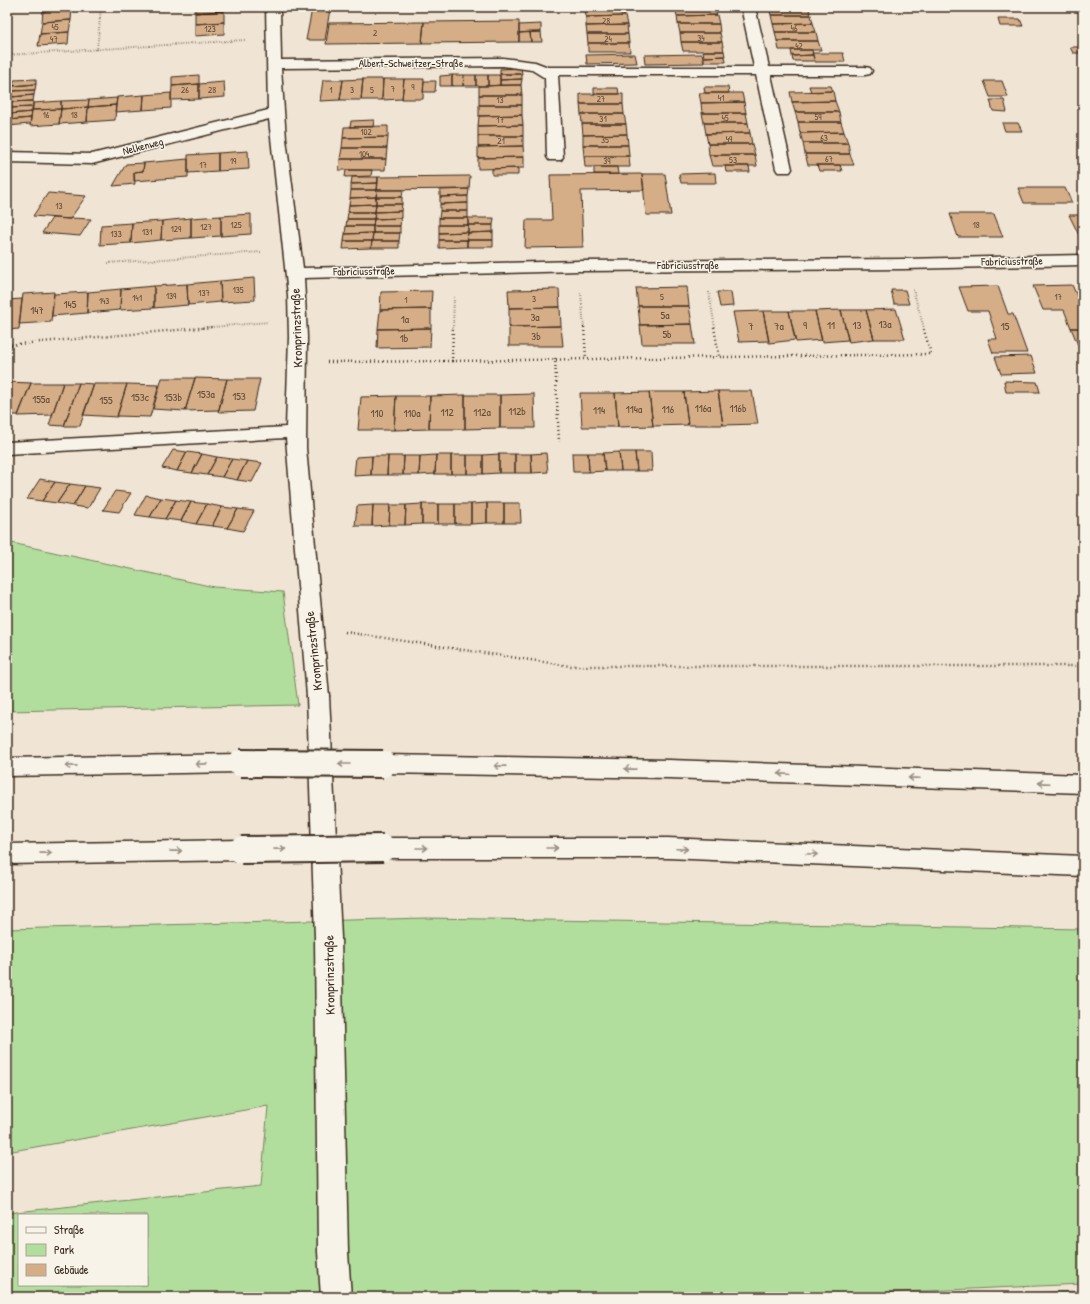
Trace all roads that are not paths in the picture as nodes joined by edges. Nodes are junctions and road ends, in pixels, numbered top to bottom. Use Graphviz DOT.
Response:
graph roads {
  1 [pos="273,7"];
  2 [pos="748,7"];
  3 [pos="274,64"];
  4 [pos="546,71"];
  5 [pos="762,71"];
  6 [pos="865,71"];
  7 [pos="276,113"];
  8 [pos="7,156"];
  9 [pos="555,157"];
  10 [pos="784,169"];
  11 [pos="1083,260"];
  12 [pos="294,273"];
  13 [pos="295,432"];
  14 [pos="7,448"];
  15 [pos="7,767"];
  16 [pos="1083,784"];
  17 [pos="7,854"];
  18 [pos="1083,866"];
  19 [pos="336,1297"];
  1 -- 3 [label="main road, Kronprinzstraße"];
  2 -- 5 [label="main road"];
  3 -- 4 [label="main road, Albert-Schweitzer-Straße"];
  3 -- 7 [label="main road, Kronprinzstraße"];
  4 -- 5 [label="main road, Albert-Schweitzer-Straße"];
  4 -- 9 [label="main road"];
  5 -- 6 [label="main road, Albert-Schweitzer-Straße"];
  5 -- 10 [label="main road"];
  7 -- 8 [label="main road, Nelkenweg"];
  7 -- 12 [label="main road, Kronprinzstraße"];
  11 -- 12 [label="main road, Fabriciusstraße"];
  12 -- 13 [label="main road, Kronprinzstraße"];
  13 -- 14 [label="main road"];
  13 -- 19 [label="main road, Kronprinzstraße"];
  16 -- 15 [label="main road, one-way, bridge"];
  17 -- 18 [label="main road, one-way, bridge"];
}
